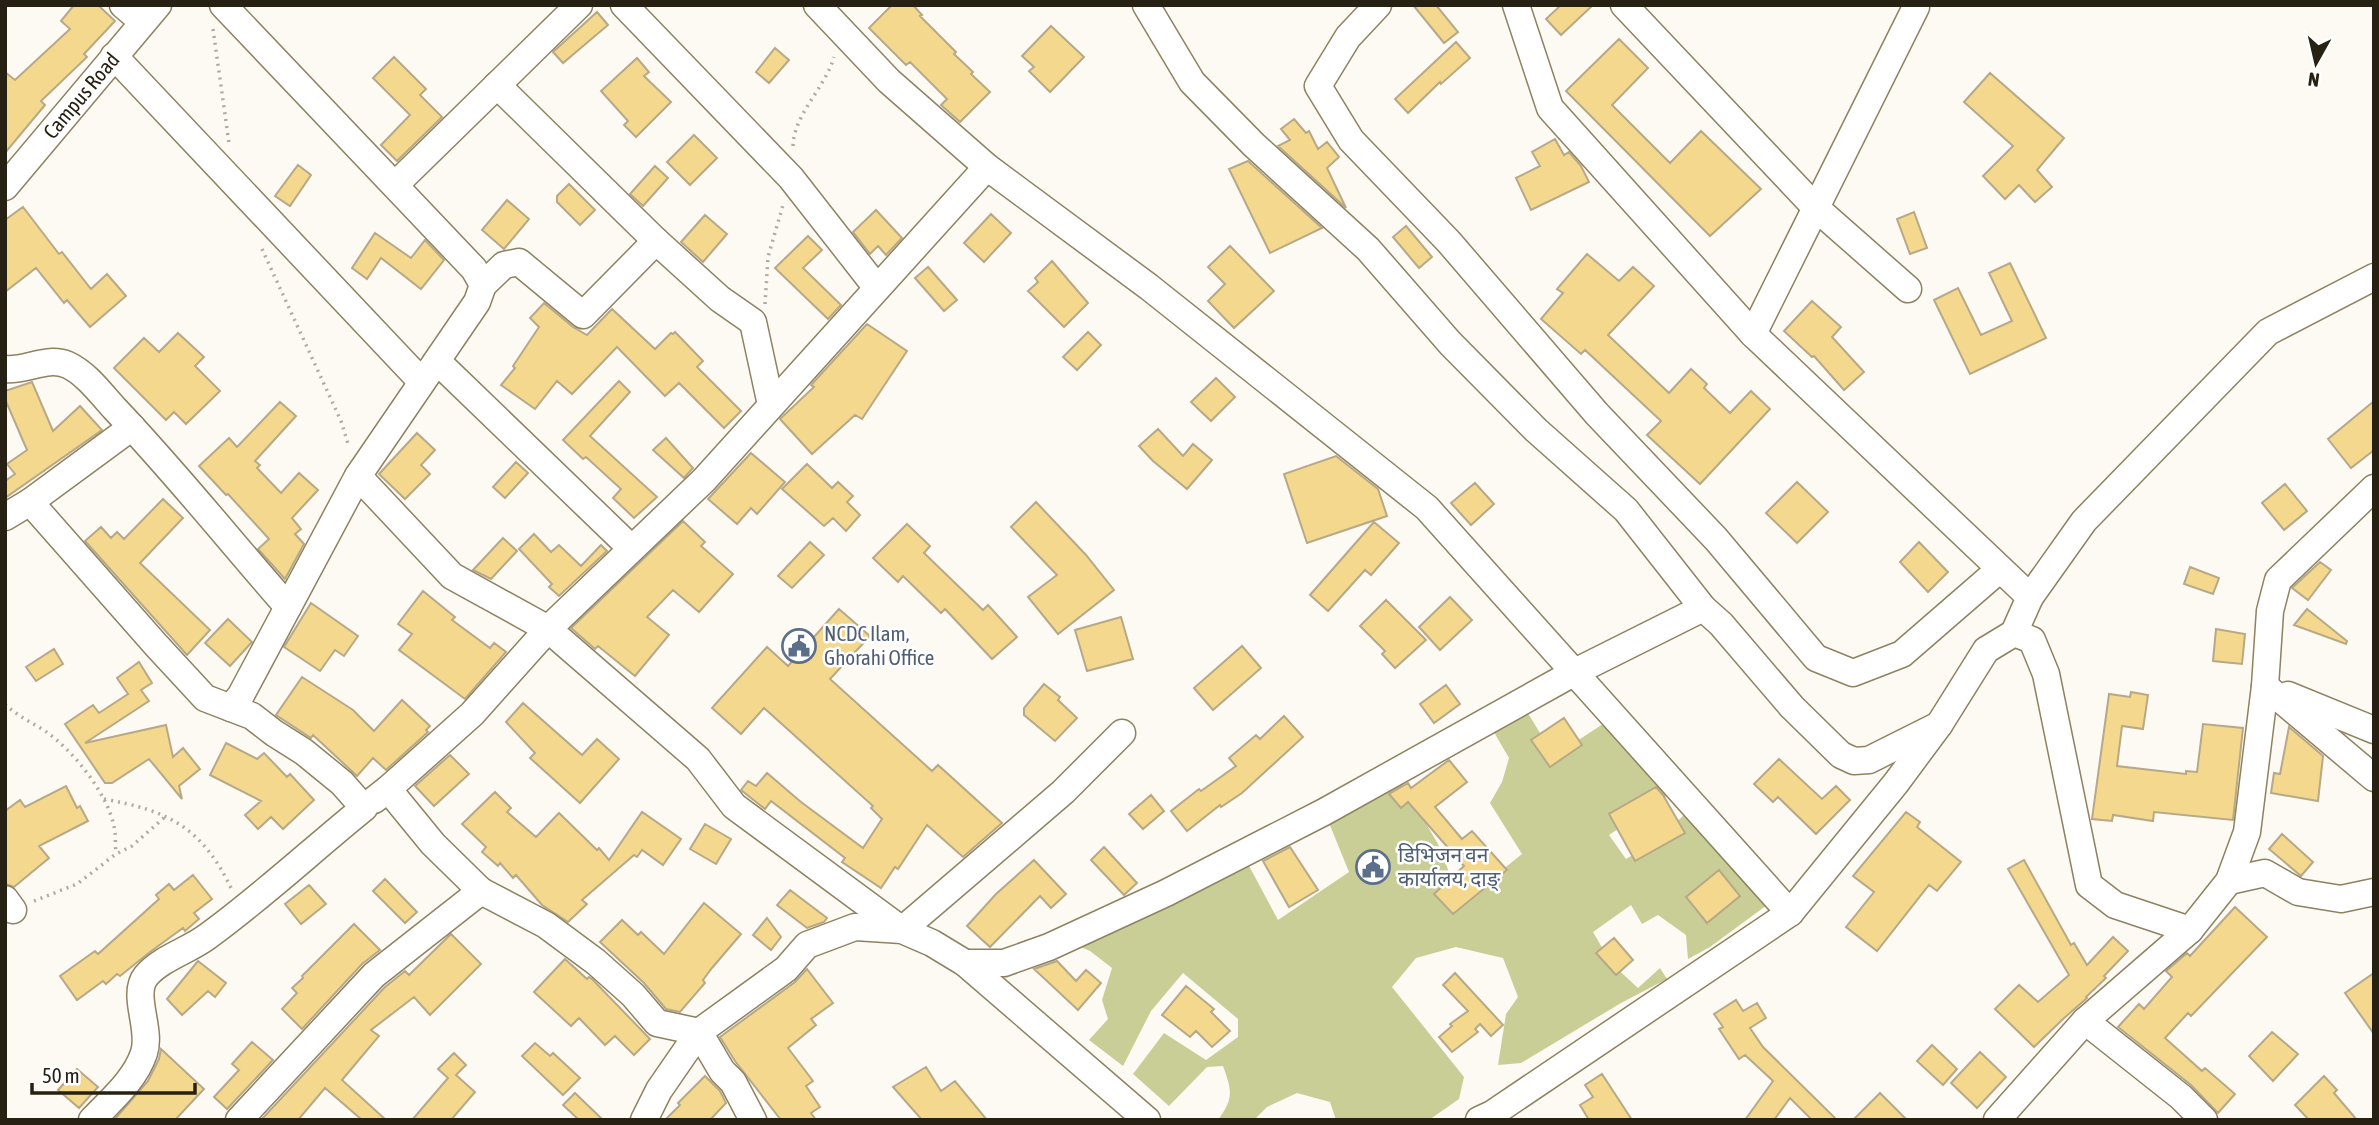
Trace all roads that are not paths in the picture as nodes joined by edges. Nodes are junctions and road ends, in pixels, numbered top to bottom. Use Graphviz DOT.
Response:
graph roads {
  1 [pos="122,5"];
  2 [pos="223,5"];
  3 [pos="579,5"];
  4 [pos="624,5"];
  5 [pos="817,5"];
  6 [pos="1146,5"];
  7 [pos="1378,5"];
  8 [pos="1516,5"];
  9 [pos="1624,5"];
  10 [pos="1916,7"];
  11 [pos="151,14"];
  12 [pos="114,56"];
  13 [pos="497,85"];
  14 [pos="987,167"];
  15 [pos="395,185"];
  16 [pos="5,187"];
  17 [pos="1816,208"];
  18 [pos="656,241"];
  19 [pos="2374,278"];
  20 [pos="483,285"];
  21 [pos="877,288"];
  22 [pos="1908,289"];
  23 [pos="1753,334"];
  24 [pos="5,369"];
  25 [pos="429,372"];
  26 [pos="771,405"];
  27 [pos="132,427"];
  28 [pos="358,476"];
  29 [pos="2374,488"];
  30 [pos="30,502"];
  31 [pos="5,517"];
  32 [pos="631,548"];
  33 [pos="2000,569"];
  34 [pos="2030,597"];
  35 [pos="288,607"];
  36 [pos="1703,608"];
  37 [pos="548,629"];
  38 [pos="2014,633"];
  39 [pos="1574,672"];
  40 [pos="2265,686"];
  41 [pos="231,708"];
  42 [pos="1939,725"];
  43 [pos="2374,730"];
  44 [pos="1122,733"];
  45 [pos="2374,778"];
  46 [pos="388,789"];
  47 [pos="364,808"];
  48 [pos="2229,881"];
  49 [pos="481,891"];
  50 [pos="2374,892"];
  51 [pos="1790,913"];
  52 [pos="902,930"];
  53 [pos="2190,930"];
  54 [pos="965,963"];
  55 [pos="2085,1021"];
  56 [pos="699,1032"];
  57 [pos="1142,1118"];
  58 [pos="92,1120"];
  59 [pos="239,1120"];
  60 [pos="644,1120"];
  61 [pos="752,1120"];
  62 [pos="1479,1120"];
  63 [pos="1997,1120"];
  64 [pos="2204,1120"];
  1 -- 11 [label="street"];
  2 -- 15 [label="street"];
  3 -- 13 [label="street"];
  4 -- 21 [label="street"];
  5 -- 14 [label="street"];
  6 -- 36 [label="street"];
  7 -- 33 [label="street"];
  8 -- 23 [label="street"];
  9 -- 17 [label="street"];
  10 -- 17 [label="street"];
  11 -- 12 [label="street, Campus Road"];
  12 -- 16 [label="street, Campus Road"];
  12 -- 25 [label="street"];
  13 -- 15 [label="street"];
  13 -- 18 [label="street"];
  14 -- 21 [label="street"];
  14 -- 39 [label="street"];
  15 -- 20 [label="street"];
  17 -- 22 [label="street"];
  17 -- 23 [label="street"];
  18 -- 20 [label="street"];
  18 -- 26 [label="street"];
  19 -- 34 [label="street"];
  20 -- 25 [label="street"];
  21 -- 26 [label="street"];
  23 -- 33 [label="street"];
  24 -- 27 [label="street"];
  25 -- 28 [label="street"];
  25 -- 32 [label="street"];
  26 -- 32 [label="street"];
  27 -- 30 [label="street"];
  27 -- 35 [label="street"];
  28 -- 35 [label="street"];
  28 -- 37 [label="street"];
  29 -- 40 [label="street"];
  30 -- 31 [label="street"];
  30 -- 41 [label="street"];
  32 -- 37 [label="street"];
  33 -- 34 [label="street"];
  34 -- 38 [label="street"];
  35 -- 41 [label="street"];
  36 -- 39 [label="street"];
  36 -- 42 [label="street"];
  37 -- 46 [label="street"];
  37 -- 52 [label="street"];
  38 -- 42 [label="street"];
  38 -- 53 [label="street"];
  39 -- 51 [label="street"];
  39 -- 54 [label="street"];
  40 -- 43 [label="street"];
  40 -- 45 [label="street"];
  40 -- 48 [label="street"];
  41 -- 47 [label="street"];
  42 -- 51 [label="street"];
  44 -- 52 [label="street"];
  46 -- 47 [label="street"];
  46 -- 49 [label="street"];
  47 -- 58 [label="street"];
  48 -- 50 [label="street"];
  48 -- 53 [label="street"];
  49 -- 56 [label="street"];
  49 -- 59 [label="street"];
  51 -- 62 [label="street"];
  52 -- 54 [label="street"];
  52 -- 56 [label="street"];
  53 -- 55 [label="street"];
  54 -- 57 [label="street"];
  55 -- 63 [label="street"];
  55 -- 64 [label="street"];
  56 -- 60 [label="street"];
  56 -- 61 [label="street"];
}
